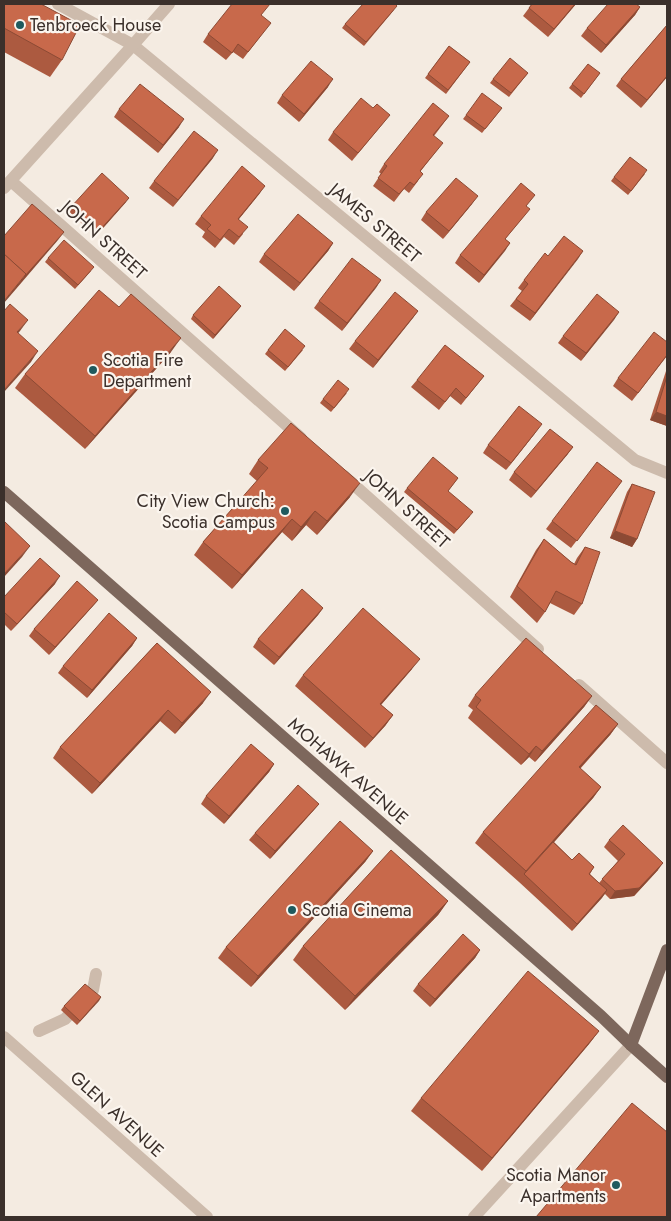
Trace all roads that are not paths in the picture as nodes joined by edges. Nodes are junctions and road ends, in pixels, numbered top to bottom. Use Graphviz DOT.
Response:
graph roads {
  1 [pos="58,4"];
  2 [pos="169,4"];
  3 [pos="133,45"];
  4 [pos="7,184"];
  5 [pos="310,446"];
  6 [pos="332,466"];
  7 [pos="667,473"];
  8 [pos="4,492"];
  9 [pos="548,658"];
  10 [pos="570,678"];
  11 [pos="667,763"];
  12 [pos="667,950"];
  13 [pos="96,974"];
  14 [pos="39,1031"];
  15 [pos="4,1037"];
  16 [pos="631,1045"];
  17 [pos="667,1077"];
  18 [pos="206,1217"];
  19 [pos="474,1217"];
  1 -- 3 [label="street, JAMES STREET"];
  2 -- 3 [label="street"];
  3 -- 4 [label="street"];
  3 -- 7 [label="street, JAMES STREET"];
  4 -- 5 [label="street, JOHN STREET"];
  6 -- 9 [label="street, JOHN STREET"];
  8 -- 16 [label="main road, MOHAWK AVENUE"];
  10 -- 11 [label="street"];
  12 -- 16 [label="main road"];
  13 -- 14 [label="street"];
  15 -- 18 [label="street, GLEN AVENUE"];
  16 -- 17 [label="main road, MOHAWK AVENUE"];
  16 -- 19 [label="street"];
}
